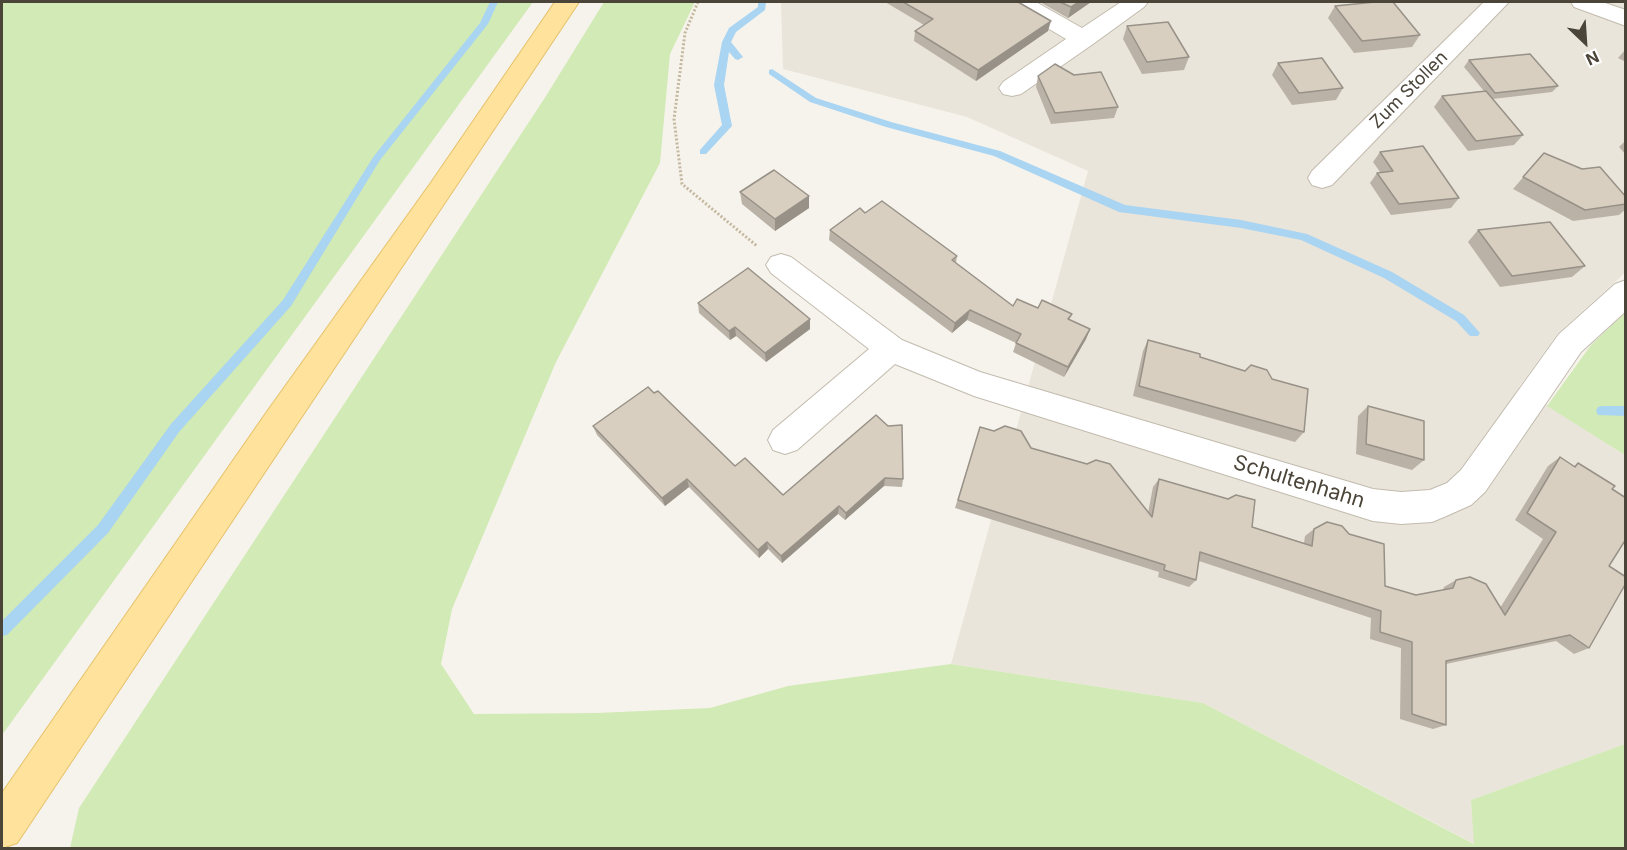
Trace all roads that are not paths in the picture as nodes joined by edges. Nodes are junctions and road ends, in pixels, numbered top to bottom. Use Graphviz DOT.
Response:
graph roads {
  1 [pos="567,2"];
  2 [pos="1020,2"];
  3 [pos="1136,2"];
  4 [pos="1497,2"];
  5 [pos="1582,2"];
  6 [pos="1626,20"];
  7 [pos="1084,39"];
  8 [pos="1012,88"];
  9 [pos="1322,178"];
  10 [pos="781,265"];
  11 [pos="1626,292"];
  12 [pos="891,349"];
  13 [pos="785,440"];
  14 [pos="2,828"];
  1 -- 14 [label="main road"];
  2 -- 7 [label="street"];
  3 -- 7 [label="street"];
  4 -- 9 [label="street, Zum Stollen"];
  5 -- 6 [label="street"];
  7 -- 8 [label="street"];
  10 -- 12 [label="street, Schultenhahn"];
  11 -- 12 [label="street, Schultenhahn"];
  12 -- 13 [label="street"];
}
